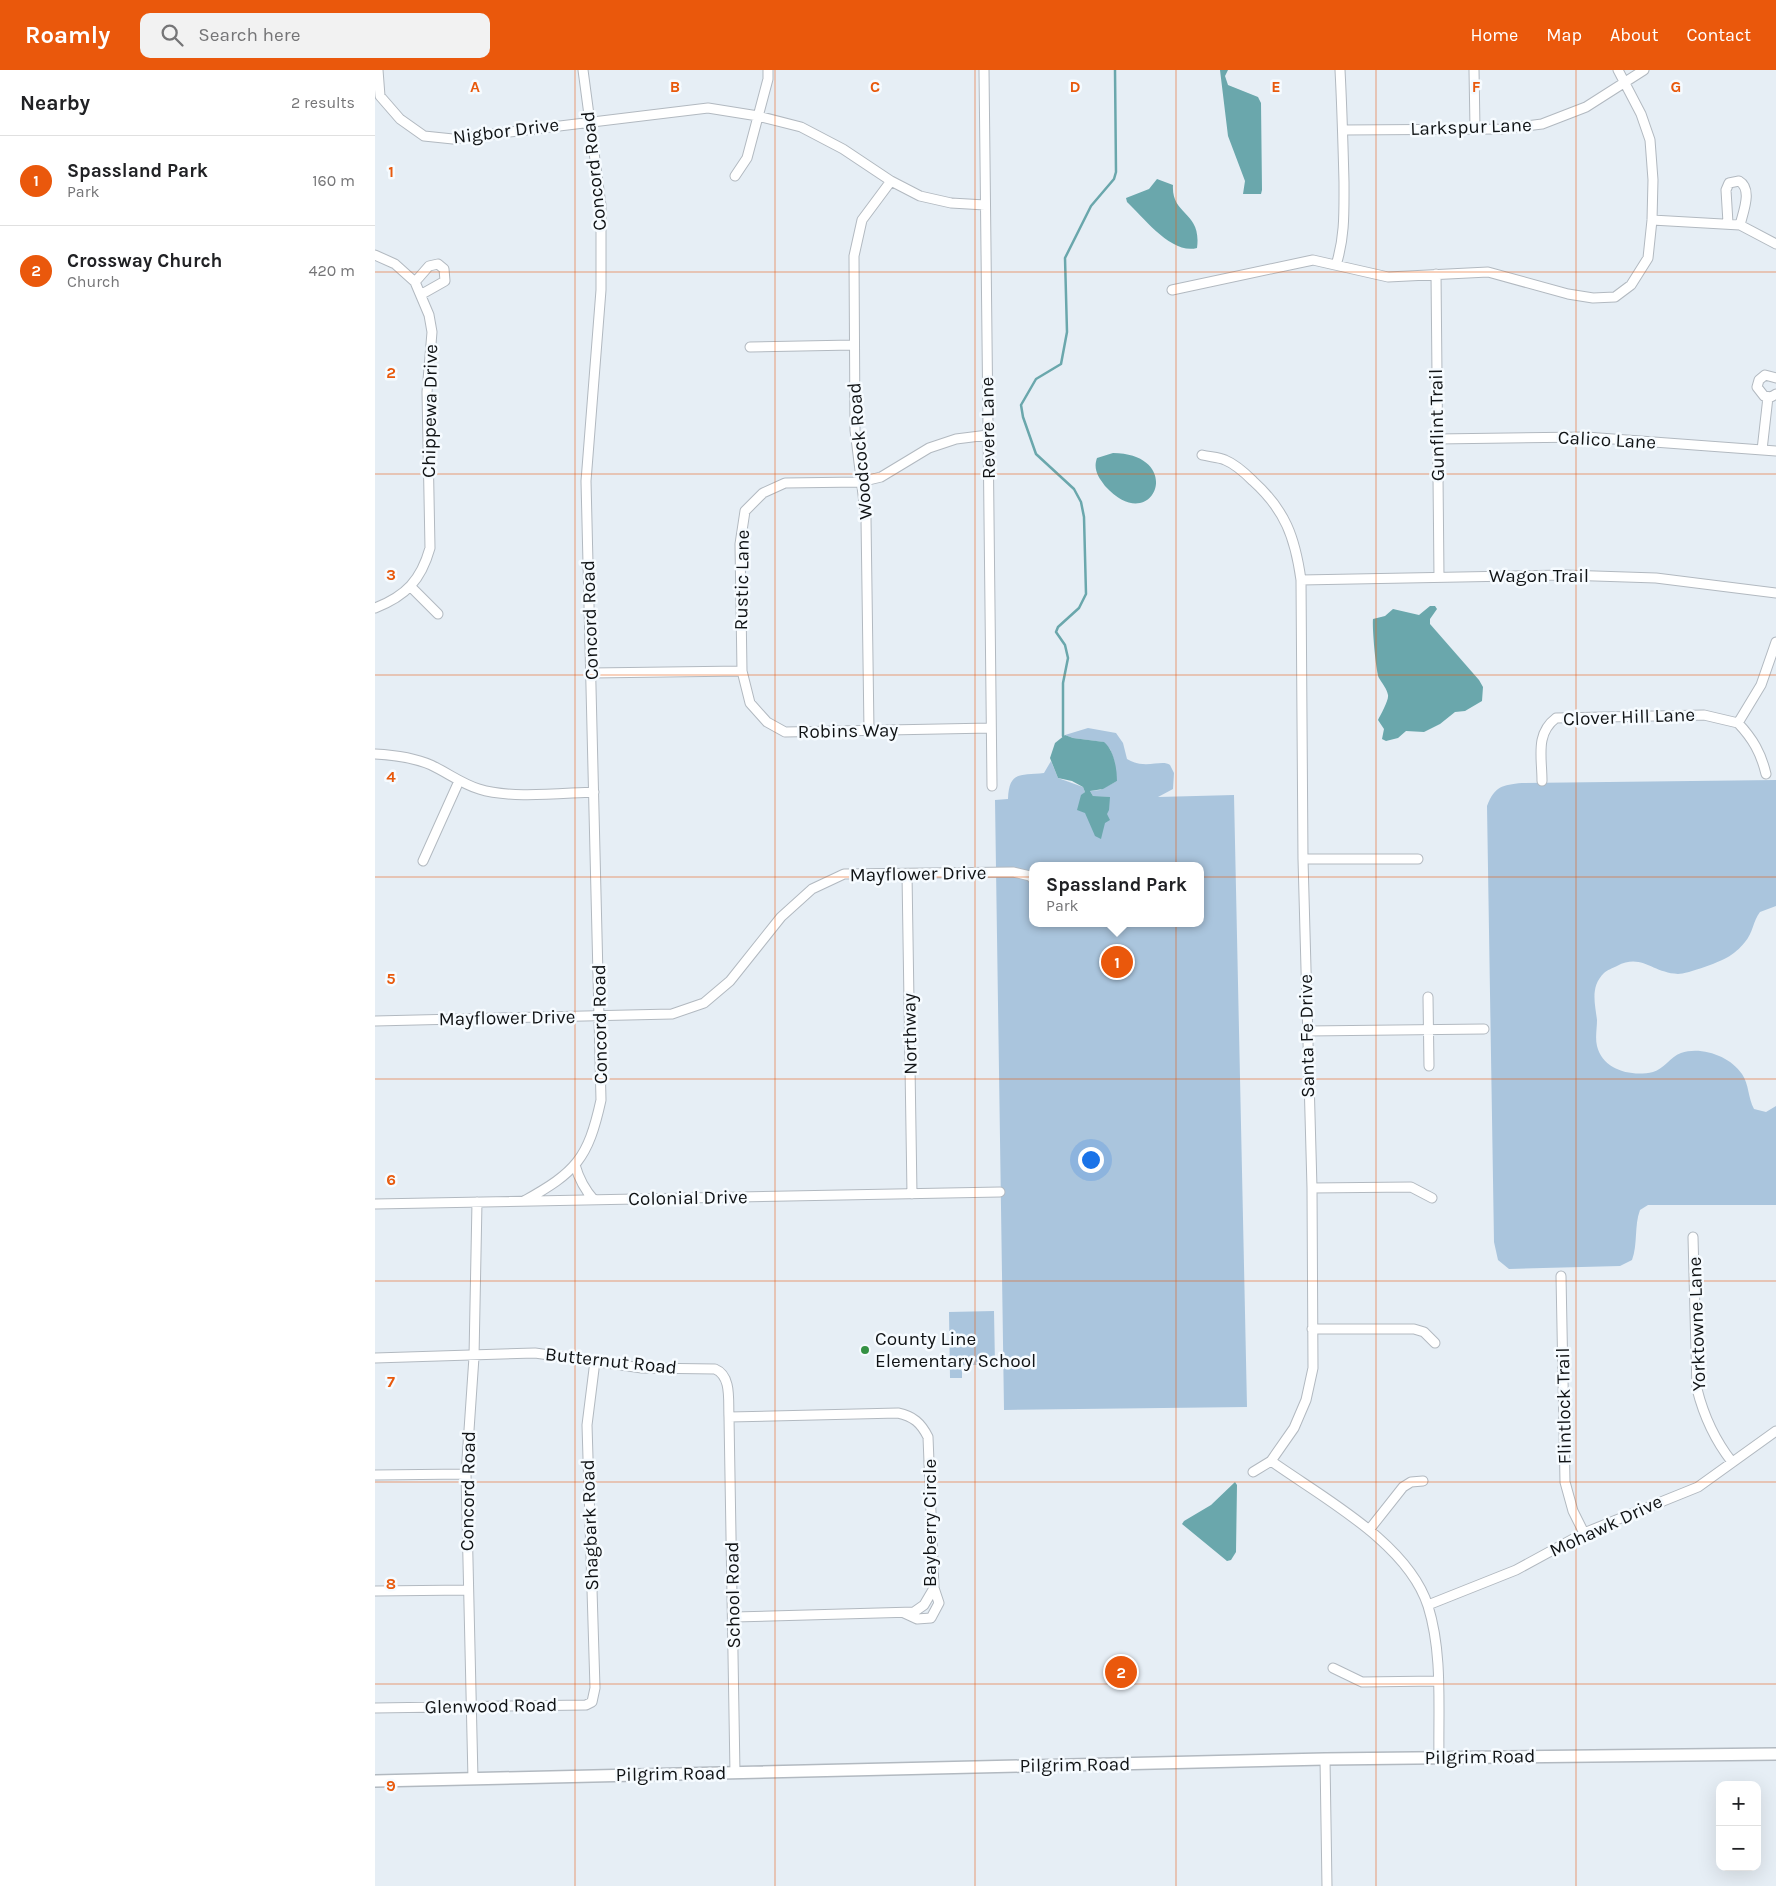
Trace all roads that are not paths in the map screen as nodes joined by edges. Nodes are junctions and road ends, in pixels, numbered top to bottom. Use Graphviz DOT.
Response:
graph roads {
  1 [pos="378,70"];
  2 [pos="583,70"];
  3 [pos="768,70"];
  4 [pos="984,70"];
  5 [pos="1340,70"];
  6 [pos="1473,70"];
  7 [pos="1618,70"];
  8 [pos="1644,70"];
  9 [pos="1624,84"];
  10 [pos="378,98"];
  11 [pos="758,116"];
  12 [pos="589,121"];
  13 [pos="1475,128"];
  14 [pos="1343,130"];
  15 [pos="735,176"];
  16 [pos="891,181"];
  17 [pos="985,204"];
  18 [pos="1652,220"];
  19 [pos="1728,223"];
  20 [pos="1740,225"];
  21 [pos="1776,244"];
  22 [pos="375,255"];
  23 [pos="1336,265"];
  24 [pos="1436,274"];
  25 [pos="415,282"];
  26 [pos="1172,290"];
  27 [pos="422,294"];
  28 [pos="853,345"];
  29 [pos="750,346"];
  30 [pos="1776,378"];
  31 [pos="1772,395"];
  32 [pos="988,434"];
  33 [pos="1437,439"];
  34 [pos="1762,450"];
  35 [pos="1776,451"];
  36 [pos="1203,455"];
  37 [pos="860,482"];
  38 [pos="1439,577"];
  39 [pos="1301,580"];
  40 [pos="411,588"];
  41 [pos="1776,593"];
  42 [pos="375,608"];
  43 [pos="438,614"];
  44 [pos="1776,642"];
  45 [pos="741,671"];
  46 [pos="592,673"];
  47 [pos="1738,723"];
  48 [pos="991,728"];
  49 [pos="869,731"];
  50 [pos="375,754"];
  51 [pos="1766,774"];
  52 [pos="459,781"];
  53 [pos="1542,781"];
  54 [pos="992,786"];
  55 [pos="595,792"];
  56 [pos="1303,859"];
  57 [pos="1418,859"];
  58 [pos="423,861"];
  59 [pos="907,874"];
  60 [pos="1029,876"];
  61 [pos="1429,997"];
  62 [pos="600,1016"];
  63 [pos="375,1021"];
  64 [pos="1429,1029"];
  65 [pos="1484,1029"];
  66 [pos="1307,1031"];
  67 [pos="1429,1066"];
  68 [pos="575,1165"];
  69 [pos="1312,1188"];
  70 [pos="1000,1192"];
  71 [pos="912,1194"];
  72 [pos="1432,1198"];
  73 [pos="594,1200"];
  74 [pos="524,1201"];
  75 [pos="477,1202"];
  76 [pos="375,1204"];
  77 [pos="1693,1237"];
  78 [pos="1561,1276"];
  79 [pos="1312,1329"];
  80 [pos="1435,1343"];
  81 [pos="474,1357"];
  82 [pos="375,1358"];
  83 [pos="595,1361"];
  84 [pos="729,1417"];
  85 [pos="1776,1431"];
  86 [pos="1271,1461"];
  87 [pos="1732,1462"];
  88 [pos="1253,1472"];
  89 [pos="466,1474"];
  90 [pos="375,1475"];
  91 [pos="1423,1480"];
  92 [pos="1369,1530"];
  93 [pos="1584,1533"];
  94 [pos="934,1588"];
  95 [pos="468,1590"];
  96 [pos="375,1592"];
  97 [pos="1428,1606"];
  98 [pos="904,1613"];
  99 [pos="733,1617"];
  100 [pos="1333,1668"];
  101 [pos="1437,1681"];
  102 [pos="595,1688"];
  103 [pos="471,1705"];
  104 [pos="375,1708"];
  105 [pos="1776,1754"];
  106 [pos="1439,1758"];
  107 [pos="1325,1759"];
  108 [pos="735,1773"];
  109 [pos="473,1779"];
  110 [pos="375,1781"];
  111 [pos="1327,1886"];
  1 -- 10 [label="street"];
  2 -- 12 [label="street, Concord Road"];
  3 -- 11 [label="street"];
  4 -- 17 [label="street, Revere Lane"];
  5 -- 14 [label="street"];
  6 -- 13 [label="street"];
  7 -- 9 [label="street"];
  8 -- 9 [label="street, Larkspur Lane"];
  9 -- 13 [label="street, Larkspur Lane"];
  9 -- 18 [label="street"];
  10 -- 12 [label="street, Nigbor Drive"];
  11 -- 12 [label="street, Nigbor Drive"];
  11 -- 15 [label="street"];
  11 -- 16 [label="street, Nigbor Drive"];
  12 -- 46 [label="street, Concord Road"];
  13 -- 14 [label="street, Larkspur Lane"];
  14 -- 23 [label="street"];
  16 -- 17 [label="street, Nigbor Drive"];
  16 -- 28 [label="street, Woodcock Road"];
  17 -- 32 [label="street, Revere Lane"];
  18 -- 19 [label="street"];
  18 -- 24 [label="street"];
  19 -- 20 [label="street"];
  19 -- 20 [label="street"];
  20 -- 21 [label="street"];
  22 -- 25 [label="street, Chippewa Drive"];
  23 -- 24 [label="street"];
  23 -- 26 [label="street"];
  24 -- 33 [label="street, Gunflint Trail"];
  25 -- 27 [label="street, Chippewa Drive"];
  25 -- 27 [label="street"];
  27 -- 40 [label="street, Chippewa Drive"];
  28 -- 29 [label="street"];
  28 -- 37 [label="street, Woodcock Road"];
  30 -- 31 [label="street"];
  31 -- 34 [label="street"];
  32 -- 37 [label="street, Rustic Lane"];
  32 -- 48 [label="street, Revere Lane"];
  33 -- 34 [label="street, Calico Lane"];
  33 -- 38 [label="street, Gunflint Trail"];
  34 -- 35 [label="street, Calico Lane"];
  36 -- 39 [label="street, Santa Fe Drive"];
  37 -- 45 [label="street, Rustic Lane"];
  37 -- 49 [label="street, Woodcock Road"];
  38 -- 39 [label="street, Wagon Trail"];
  38 -- 41 [label="street, Wagon Trail"];
  39 -- 56 [label="street, Santa Fe Drive"];
  40 -- 42 [label="street, Chippewa Drive"];
  40 -- 43 [label="street"];
  44 -- 47 [label="street"];
  45 -- 46 [label="street"];
  45 -- 49 [label="street, Robins Way"];
  46 -- 55 [label="street, Concord Road"];
  47 -- 51 [label="street"];
  47 -- 53 [label="street, Clover Hill Lane"];
  48 -- 49 [label="street, Robins Way"];
  48 -- 54 [label="street, Revere Lane"];
  50 -- 52 [label="street"];
  52 -- 55 [label="street"];
  52 -- 58 [label="street"];
  55 -- 62 [label="street, Concord Road"];
  56 -- 57 [label="street"];
  56 -- 66 [label="street, Santa Fe Drive"];
  59 -- 60 [label="street, Mayflower Drive"];
  59 -- 62 [label="street, Mayflower Drive"];
  59 -- 71 [label="street, Northway"];
  61 -- 64 [label="street"];
  62 -- 63 [label="street, Mayflower Drive"];
  62 -- 68 [label="street, Concord Road"];
  64 -- 65 [label="street"];
  64 -- 66 [label="street"];
  64 -- 67 [label="street"];
  66 -- 69 [label="street, Santa Fe Drive"];
  68 -- 73 [label="street"];
  68 -- 74 [label="street, Concord Road"];
  69 -- 72 [label="street"];
  69 -- 79 [label="street, Santa Fe Drive"];
  70 -- 71 [label="street, Colonial Drive"];
  71 -- 73 [label="street, Colonial Drive"];
  73 -- 74 [label="street, Colonial Drive"];
  74 -- 75 [label="street, Colonial Drive"];
  75 -- 76 [label="street, Colonial Drive"];
  75 -- 81 [label="street, Concord Road"];
  77 -- 87 [label="street, Yorktowne Lane"];
  78 -- 93 [label="street, Flintlock Trail"];
  79 -- 80 [label="street"];
  79 -- 86 [label="street, Santa Fe Drive"];
  81 -- 82 [label="street, Butternut Road"];
  81 -- 83 [label="street, Butternut Road"];
  81 -- 89 [label="street, Concord Road"];
  83 -- 84 [label="street, Butternut Road"];
  83 -- 102 [label="street, Shagbark Road"];
  84 -- 94 [label="street, Bayberry Circle"];
  84 -- 99 [label="street, School Road"];
  85 -- 87 [label="street, Mohawk Drive"];
  86 -- 88 [label="street, Santa Fe Drive"];
  86 -- 92 [label="street"];
  87 -- 93 [label="street, Mohawk Drive"];
  89 -- 90 [label="street"];
  89 -- 95 [label="street, Concord Road"];
  91 -- 92 [label="street"];
  92 -- 97 [label="street"];
  93 -- 97 [label="street, Mohawk Drive"];
  94 -- 98 [label="street, Bayberry Circle"];
  94 -- 98 [label="street"];
  95 -- 96 [label="street"];
  95 -- 103 [label="street, Concord Road"];
  97 -- 101 [label="street"];
  98 -- 99 [label="street, Bayberry Circle"];
  99 -- 108 [label="street, School Road"];
  100 -- 101 [label="street"];
  101 -- 106 [label="street"];
  102 -- 103 [label="street, Glenwood Road"];
  103 -- 104 [label="street, Glenwood Road"];
  103 -- 109 [label="street, Concord Road"];
  105 -- 106 [label="street, Pilgrim Road"];
  106 -- 107 [label="street, Pilgrim Road"];
  107 -- 108 [label="street, Pilgrim Road"];
  107 -- 111 [label="street"];
  108 -- 109 [label="street, Pilgrim Road"];
  109 -- 110 [label="street, Pilgrim Road"];
}
